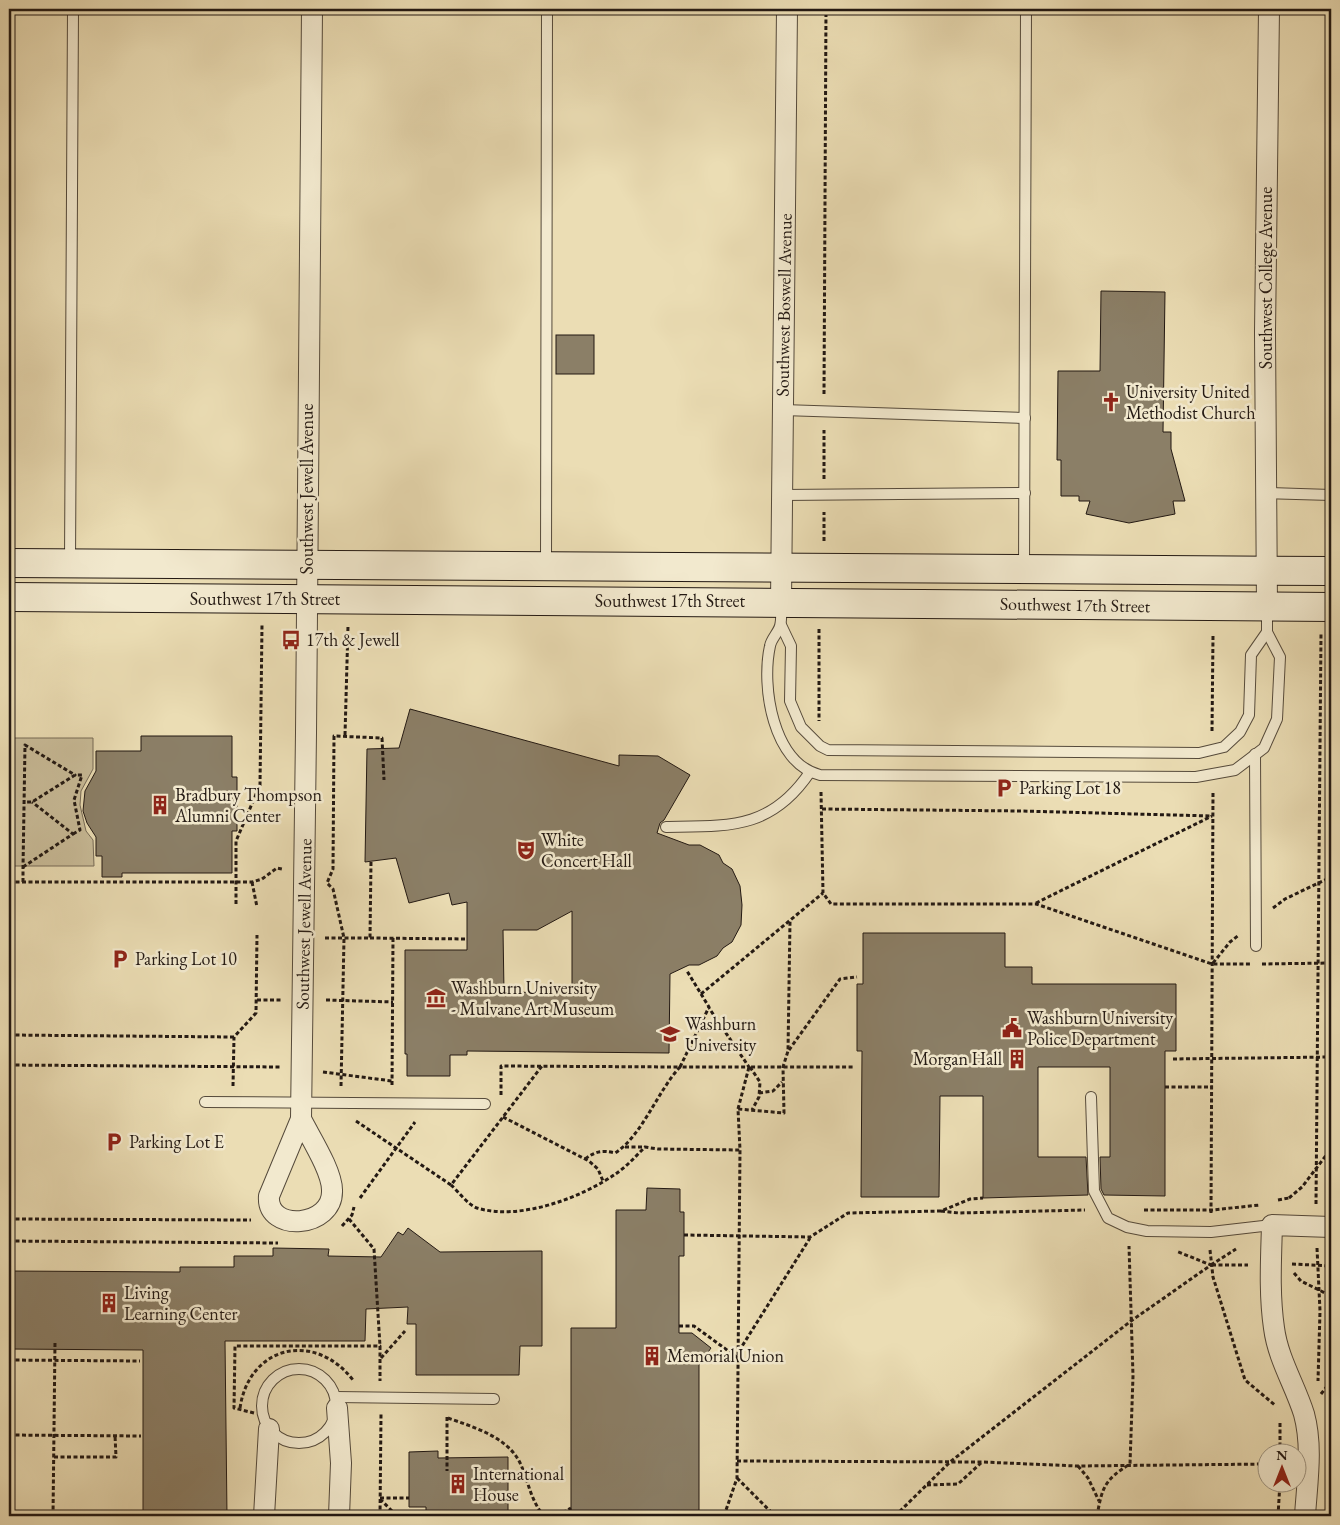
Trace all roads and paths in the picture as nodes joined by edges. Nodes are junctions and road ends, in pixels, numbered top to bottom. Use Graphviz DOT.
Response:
graph roads {
  1 [pos="73,9"];
  2 [pos="312,9"];
  3 [pos="547,9"];
  4 [pos="787,9"];
  5 [pos="1026,9"];
  6 [pos="1269,9"];
  7 [pos="783,410"];
  8 [pos="1025,418"];
  9 [pos="1024,493"];
  10 [pos="1266,493"];
  11 [pos="782,495"];
  12 [pos="1331,495"];
  13 [pos="9,563"];
  14 [pos="70,563"];
  15 [pos="306,565"];
  16 [pos="546,567"];
  17 [pos="781,568"];
  18 [pos="1024,570"];
  19 [pos="1267,570"];
  20 [pos="1331,571"];
  21 [pos="9,597"];
  22 [pos="306,599"];
  23 [pos="1326,607"];
  24 [pos="781,614"];
  25 [pos="348,618"];
  26 [pos="1267,620"];
  27 [pos="262,623"];
  28 [pos="1213,636"];
  29 [pos="345,736"];
  30 [pos="1212,750"];
  31 [pos="1256,754"];
  32 [pos="810,772"];
  33 [pos="1213,774"];
  34 [pos="75,775"];
  35 [pos="384,780"];
  36 [pos="24,802"];
  37 [pos="32,802"];
  38 [pos="1212,816"];
  39 [pos="666,827"];
  40 [pos="73,834"];
  41 [pos="371,861"];
  42 [pos="23,868"];
  43 [pos="284,870"];
  44 [pos="236,881"];
  45 [pos="9,882"];
  46 [pos="23,882"];
  47 [pos="252,882"];
  48 [pos="823,893"];
  49 [pos="236,904"];
  50 [pos="1036,904"];
  51 [pos="257,907"];
  52 [pos="790,921"];
  53 [pos="257,935"];
  54 [pos="318,938"];
  55 [pos="344,938"];
  56 [pos="370,938"];
  57 [pos="393,938"];
  58 [pos="467,939"];
  59 [pos="1256,946"];
  60 [pos="1319,963"];
  61 [pos="1331,963"];
  62 [pos="1212,964"];
  63 [pos="687,972"];
  64 [pos="857,977"];
  65 [pos="701,994"];
  66 [pos="257,1000"];
  67 [pos="284,1000"];
  68 [pos="319,1000"];
  69 [pos="343,1000"];
  70 [pos="393,1002"];
  71 [pos="709,1007"];
  72 [pos="9,1035"];
  73 [pos="234,1037"];
  74 [pos="788,1051"];
  75 [pos="1318,1057"];
  76 [pos="1331,1057"];
  77 [pos="1173,1058"];
  78 [pos="1212,1059"];
  79 [pos="9,1065"];
  80 [pos="234,1066"];
  81 [pos="501,1066"];
  82 [pos="542,1066"];
  83 [pos="283,1067"];
  84 [pos="680,1067"];
  85 [pos="749,1067"];
  86 [pos="782,1067"];
  87 [pos="854,1067"];
  88 [pos="317,1071"];
  89 [pos="341,1075"];
  90 [pos="392,1081"];
  91 [pos="782,1082"];
  92 [pos="1165,1087"];
  93 [pos="1212,1087"];
  94 [pos="233,1091"];
  95 [pos="759,1093"];
  96 [pos="1091,1097"];
  97 [pos="205,1102"];
  98 [pos="341,1103"];
  99 [pos="392,1104"];
  100 [pos="485,1104"];
  101 [pos="738,1109"];
  102 [pos="752,1110"];
  103 [pos="301,1111"];
  104 [pos="495,1114"];
  105 [pos="504,1118"];
  106 [pos="417,1120"];
  107 [pos="624,1147"];
  108 [pos="646,1147"];
  109 [pos="396,1149"];
  110 [pos="740,1150"];
  111 [pos="584,1159"];
  112 [pos="603,1181"];
  113 [pos="451,1185"];
  114 [pos="360,1198"];
  115 [pos="983,1198"];
  116 [pos="1289,1198"];
  117 [pos="1272,1202"];
  118 [pos="1266,1203"];
  119 [pos="1103,1210"];
  120 [pos="1142,1210"];
  121 [pos="1212,1210"];
  122 [pos="941,1211"];
  123 [pos="254,1218"];
  124 [pos="9,1219"];
  125 [pos="349,1219"];
  126 [pos="1272,1225"];
  127 [pos="1323,1227"];
  128 [pos="1211,1232"];
  129 [pos="684,1235"];
  130 [pos="740,1235"];
  131 [pos="810,1237"];
  132 [pos="9,1241"];
  133 [pos="1129,1242"];
  134 [pos="280,1243"];
  135 [pos="1170,1248"];
  136 [pos="1211,1266"];
  137 [pos="1252,1266"];
  138 [pos="1318,1266"];
  139 [pos="1331,1266"];
  140 [pos="1319,1292"];
  141 [pos="1331,1296"];
  142 [pos="1131,1320"];
  143 [pos="679,1326"];
  144 [pos="406,1331"];
  145 [pos="55,1341"];
  146 [pos="380,1346"];
  147 [pos="739,1351"];
  148 [pos="380,1358"];
  149 [pos="738,1358"];
  150 [pos="9,1360"];
  151 [pos="140,1361"];
  152 [pos="55,1362"];
  153 [pos="1331,1380"];
  154 [pos="360,1384"];
  155 [pos="373,1384"];
  156 [pos="494,1399"];
  157 [pos="336,1403"];
  158 [pos="240,1408"];
  159 [pos="1280,1410"];
  160 [pos="390,1414"];
  161 [pos="1280,1418"];
  162 [pos="265,1422"];
  163 [pos="9,1435"];
  164 [pos="54,1435"];
  165 [pos="115,1435"];
  166 [pos="141,1436"];
  167 [pos="1280,1442"];
  168 [pos="54,1457"];
  169 [pos="737,1461"];
  170 [pos="950,1462"];
  171 [pos="982,1462"];
  172 [pos="1130,1464"];
  173 [pos="1258,1464"];
  174 [pos="1077,1466"];
  175 [pos="447,1471"];
  176 [pos="737,1478"];
  177 [pos="927,1485"];
  178 [pos="1279,1492"];
  179 [pos="380,1498"];
  180 [pos="409,1498"];
  181 [pos="1100,1502"];
  182 [pos="570,1508"];
  183 [pos="53,1516"];
  184 [pos="264,1516"];
  185 [pos="339,1516"];
  186 [pos="380,1516"];
  187 [pos="397,1516"];
  188 [pos="557,1516"];
  189 [pos="724,1516"];
  190 [pos="775,1516"];
  191 [pos="895,1516"];
  192 [pos="1097,1516"];
  193 [pos="1278,1516"];
  194 [pos="1305,1516"];
  1 -- 14 [label="lane"];
  2 -- 15 [label="street, Southwest Jewell Avenue"];
  3 -- 16 [label="lane"];
  4 -- 7 [label="street, Southwest Boswell Avenue"];
  5 -- 8 [label="lane"];
  6 -- 10 [label="street, Southwest College Avenue"];
  7 -- 8 [label="lane"];
  7 -- 11 [label="street, Southwest Boswell Avenue"];
  8 -- 9 [label="lane"];
  9 -- 11 [label="lane"];
  9 -- 18 [label="lane"];
  10 -- 12 [label="lane"];
  10 -- 19 [label="street, Southwest College Avenue"];
  11 -- 17 [label="street, Southwest Boswell Avenue"];
  13 -- 14 [label="main road, Southwest 17th Street"];
  14 -- 15 [label="main road, Southwest 17th Street"];
  15 -- 16 [label="main road, Southwest 17th Street"];
  15 -- 22 [label="street, Southwest Jewell Avenue"];
  16 -- 17 [label="main road, Southwest 17th Street"];
  17 -- 18 [label="main road, Southwest 17th Street"];
  17 -- 24 [label="street, Southwest Boswell Avenue"];
  18 -- 19 [label="main road, Southwest 17th Street"];
  19 -- 20 [label="main road, Southwest 17th Street"];
  19 -- 26 [label="street, Southwest College Avenue"];
  21 -- 22 [label="main road, Southwest 17th Street"];
  22 -- 24 [label="main road, Southwest 17th Street"];
  22 -- 103 [label="street, Southwest Jewell Avenue"];
  23 -- 26 [label="main road, Southwest 17th Street"];
  23 -- 60 [label="path"];
  24 -- 26 [label="main road, Southwest 17th Street"];
  24 -- 30 [label="lane"];
  24 -- 32 [label="lane"];
  25 -- 29 [label="path"];
  26 -- 30 [label="lane"];
  26 -- 31 [label="lane"];
  27 -- 44 [label="path"];
  28 -- 30 [label="path"];
  29 -- 35 [label="path"];
  29 -- 55 [label="path"];
  31 -- 33 [label="lane"];
  31 -- 59 [label="lane"];
  32 -- 33 [label="lane"];
  32 -- 39 [label="lane"];
  33 -- 38 [label="path"];
  34 -- 36 [label="path"];
  34 -- 37 [label="path"];
  34 -- 40 [label="path"];
  36 -- 37 [label="path"];
  36 -- 42 [label="path"];
  37 -- 40 [label="path"];
  38 -- 48 [label="path"];
  38 -- 50 [label="path"];
  38 -- 62 [label="path"];
  40 -- 42 [label="path"];
  41 -- 56 [label="path"];
  42 -- 46 [label="path"];
  43 -- 47 [label="path"];
  44 -- 46 [label="path"];
  44 -- 47 [label="path"];
  44 -- 49 [label="path"];
  45 -- 46 [label="path"];
  47 -- 51 [label="path"];
  48 -- 50 [label="path"];
  48 -- 52 [label="path"];
  50 -- 62 [label="path"];
  52 -- 65 [label="path"];
  52 -- 74 [label="path"];
  53 -- 66 [label="path"];
  54 -- 55 [label="path"];
  55 -- 56 [label="path"];
  55 -- 69 [label="path"];
  56 -- 57 [label="path"];
  57 -- 58 [label="path"];
  57 -- 70 [label="path"];
  60 -- 61 [label="path"];
  60 -- 62 [label="path"];
  60 -- 75 [label="path"];
  62 -- 78 [label="path"];
  63 -- 65 [label="path"];
  64 -- 74 [label="path"];
  65 -- 71 [label="path"];
  66 -- 67 [label="path"];
  66 -- 73 [label="path"];
  68 -- 69 [label="path"];
  69 -- 70 [label="path"];
  69 -- 89 [label="path"];
  70 -- 90 [label="path"];
  71 -- 84 [label="path"];
  71 -- 85 [label="path"];
  72 -- 73 [label="path"];
  73 -- 80 [label="path"];
  74 -- 86 [label="path"];
  75 -- 76 [label="path"];
  75 -- 78 [label="path"];
  75 -- 127 [label="path"];
  77 -- 78 [label="path"];
  78 -- 93 [label="path"];
  79 -- 80 [label="path"];
  80 -- 83 [label="path"];
  80 -- 94 [label="path"];
  81 -- 82 [label="path"];
  82 -- 84 [label="path"];
  82 -- 105 [label="path"];
  84 -- 85 [label="path"];
  84 -- 107 [label="path"];
  85 -- 86 [label="path"];
  85 -- 95 [label="path"];
  85 -- 101 [label="path"];
  86 -- 87 [label="path"];
  86 -- 91 [label="path"];
  88 -- 89 [label="path"];
  89 -- 90 [label="path"];
  89 -- 98 [label="path"];
  90 -- 99 [label="path"];
  91 -- 95 [label="path"];
  91 -- 102 [label="path"];
  92 -- 93 [label="path"];
  93 -- 121 [label="path"];
  95 -- 102 [label="path"];
  96 -- 119 [label="lane"];
  97 -- 103 [label="lane"];
  98 -- 99 [label="lane"];
  98 -- 103 [label="lane"];
  99 -- 100 [label="lane"];
  101 -- 102 [label="path"];
  101 -- 110 [label="path"];
  103 -- 103 [label="street, Southwest Jewell Avenue"];
  104 -- 105 [label="path"];
  105 -- 111 [label="path"];
  105 -- 113 [label="path"];
  106 -- 109 [label="path"];
  107 -- 108 [label="path"];
  107 -- 111 [label="path"];
  108 -- 110 [label="path"];
  108 -- 112 [label="path"];
  109 -- 113 [label="path"];
  109 -- 114 [label="path"];
  110 -- 130 [label="path"];
  111 -- 112 [label="path"];
  112 -- 113 [label="path"];
  115 -- 122 [label="path"];
  116 -- 117 [label="path"];
  118 -- 121 [label="path"];
  119 -- 122 [label="path"];
  119 -- 128 [label="lane"];
  120 -- 121 [label="path"];
  121 -- 128 [label="path"];
  122 -- 131 [label="path"];
  123 -- 124 [label="path"];
  125 -- 146 [label="path"];
  126 -- 127 [label="street"];
  126 -- 128 [label="lane"];
  126 -- 194 [label="street"];
  127 -- 138 [label="path"];
  128 -- 136 [label="path"];
  129 -- 130 [label="path"];
  130 -- 131 [label="path"];
  130 -- 147 [label="path"];
  131 -- 147 [label="path"];
  132 -- 134 [label="path"];
  133 -- 142 [label="path"];
  135 -- 136 [label="path"];
  136 -- 137 [label="path"];
  136 -- 142 [label="path"];
  136 -- 159 [label="path"];
  138 -- 139 [label="path"];
  138 -- 140 [label="path"];
  138 -- 140 [label="path"];
  140 -- 141 [label="path"];
  140 -- 153 [label="path"];
  142 -- 170 [label="path"];
  142 -- 172 [label="path"];
  143 -- 149 [label="path"];
  144 -- 148 [label="path"];
  145 -- 152 [label="path"];
  146 -- 148 [label="path"];
  146 -- 158 [label="path"];
  147 -- 149 [label="path"];
  148 -- 155 [label="path"];
  149 -- 169 [label="path"];
  150 -- 152 [label="path"];
  151 -- 152 [label="path"];
  152 -- 164 [label="path"];
  154 -- 158 [label="path"];
  156 -- 157 [label="lane"];
  157 -- 162 [label="lane"];
  157 -- 162 [label="lane"];
  157 -- 185 [label="street"];
  158 -- 162 [label="path"];
  160 -- 179 [label="path"];
  161 -- 167 [label="path"];
  162 -- 184 [label="street"];
  163 -- 164 [label="path"];
  164 -- 165 [label="path"];
  164 -- 168 [label="path"];
  165 -- 166 [label="path"];
  165 -- 168 [label="path"];
  168 -- 183 [label="path"];
  169 -- 170 [label="path"];
  169 -- 176 [label="path"];
  170 -- 171 [label="path"];
  170 -- 177 [label="path"];
  171 -- 174 [label="path"];
  171 -- 177 [label="path"];
  172 -- 173 [label="path"];
  172 -- 174 [label="path"];
  172 -- 181 [label="path"];
  174 -- 181 [label="path"];
  175 -- 188 [label="path"];
  176 -- 189 [label="path"];
  176 -- 190 [label="path"];
  177 -- 191 [label="path"];
  178 -- 193 [label="path"];
  179 -- 180 [label="path"];
  179 -- 186 [label="path"];
  179 -- 187 [label="path"];
  181 -- 192 [label="path"];
  182 -- 188 [label="path"];
}
